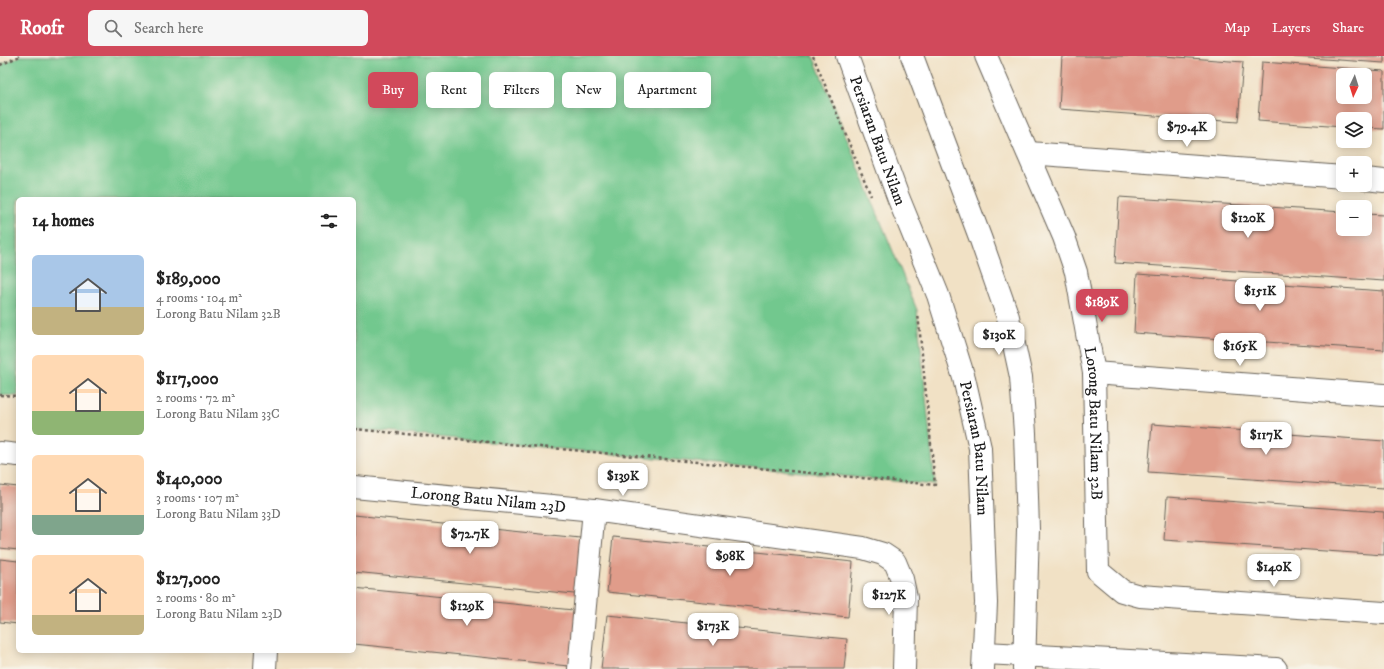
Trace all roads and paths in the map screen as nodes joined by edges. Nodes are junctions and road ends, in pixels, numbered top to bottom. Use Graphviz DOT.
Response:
graph roads {
  1 [pos="20,56"];
  2 [pos="813,56"];
  3 [pos="847,56"];
  4 [pos="912,56"];
  5 [pos="986,56"];
  6 [pos="0,65"];
  7 [pos="1029,153"];
  8 [pos="1336,176"];
  9 [pos="1372,179"];
  10 [pos="1384,180"];
  11 [pos="873,201"];
  12 [pos="917,310"];
  13 [pos="1094,373"];
  14 [pos="0,395"];
  15 [pos="1384,395"];
  16 [pos="16,396"];
  17 [pos="356,429"];
  18 [pos="0,454"];
  19 [pos="16,455"];
  20 [pos="356,487"];
  21 [pos="594,510"];
  22 [pos="1384,613"];
  23 [pos="266,653"];
  24 [pos="984,661"];
  25 [pos="1024,663"];
  26 [pos="265,669"];
  27 [pos="579,669"];
  28 [pos="904,669"];
  29 [pos="1276,669"];
  1 -- 6 [label="path"];
  2 -- 11 [label="path"];
  3 -- 24 [label="street, Persiaran Batu Nilam"];
  4 -- 25 [label="street"];
  5 -- 7 [label="street, Lorong Batu Nilam 32B"];
  7 -- 8 [label="street"];
  7 -- 13 [label="street, Lorong Batu Nilam 32B"];
  9 -- 10 [label="street"];
  12 -- 17 [label="path"];
  13 -- 15 [label="street"];
  13 -- 22 [label="street, Lorong Batu Nilam 32B"];
  14 -- 16 [label="path"];
  18 -- 19 [label="street"];
  20 -- 21 [label="street, Lorong Batu Nilam 23D"];
  21 -- 27 [label="street"];
  21 -- 28 [label="street, Lorong Batu Nilam 23D"];
  23 -- 26 [label="street"];
  24 -- 25 [label="street"];
  25 -- 29 [label="street"];
}
